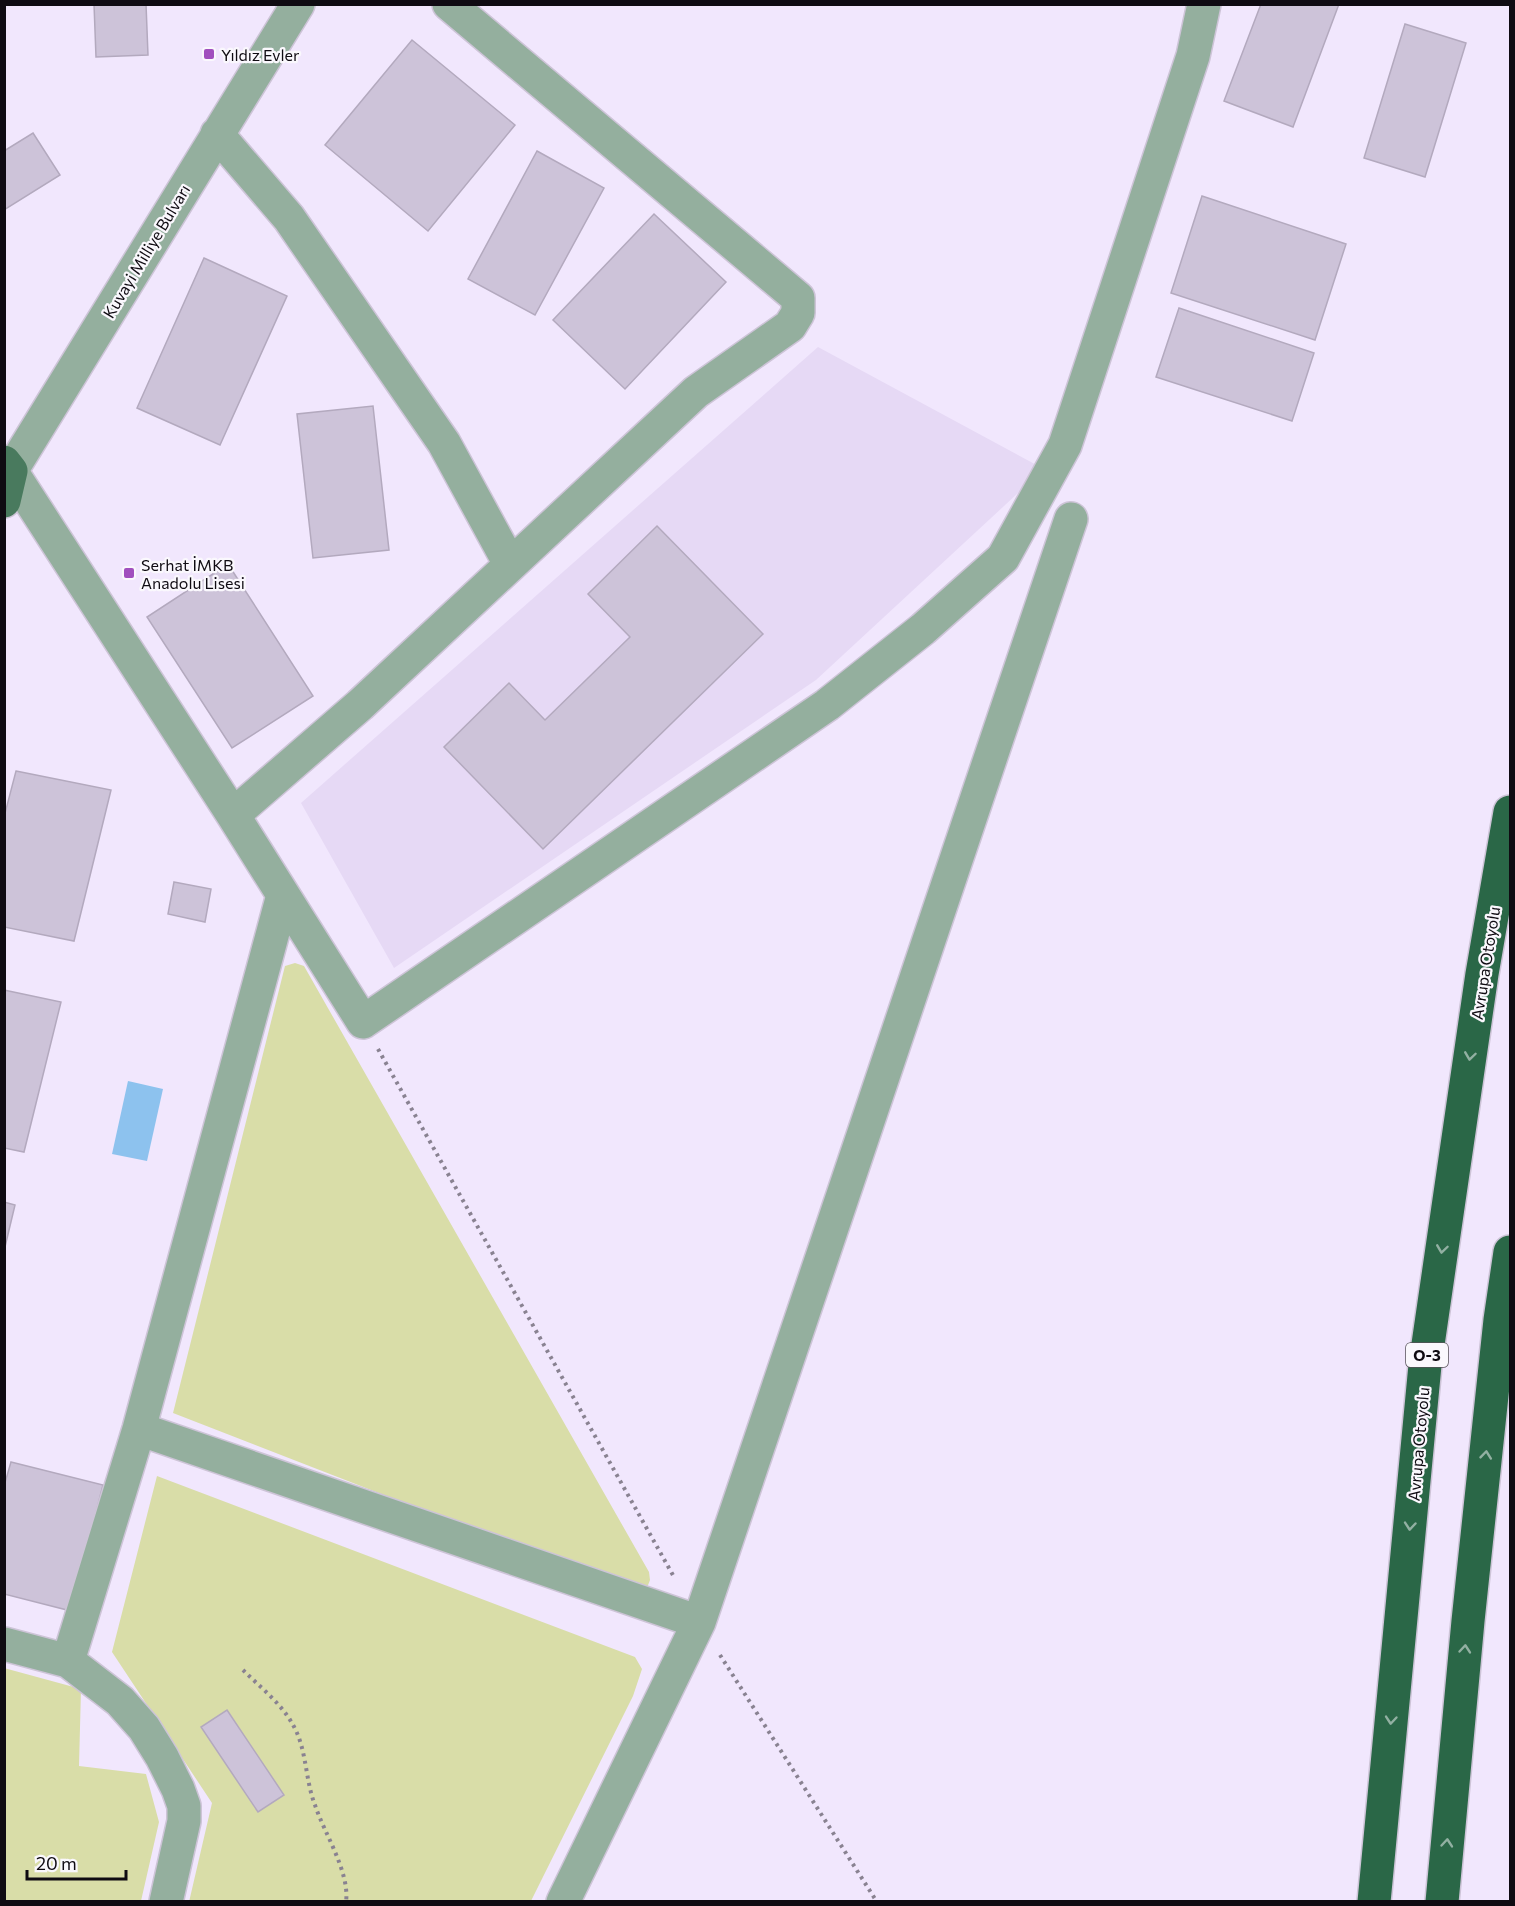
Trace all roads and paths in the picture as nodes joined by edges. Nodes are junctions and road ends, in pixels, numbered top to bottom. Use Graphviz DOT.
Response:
graph roads {
  1 [pos="298,4"];
  2 [pos="449,4"];
  3 [pos="1204,4"];
  4 [pos="217,134"];
  5 [pos="7,478"];
  6 [pos="1071,519"];
  7 [pos="510,564"];
  8 [pos="1510,812"];
  9 [pos="233,815"];
  10 [pos="283,895"];
  11 [pos="363,1022"];
  12 [pos="1510,1252"];
  13 [pos="139,1429"];
  14 [pos="699,1622"];
  15 [pos="4,1644"];
  16 [pos="68,1661"];
  17 [pos="243,1670"];
  18 [pos="166,1902"];
  19 [pos="346,1902"];
  20 [pos="563,1902"];
  21 [pos="877,1902"];
  22 [pos="1374,1902"];
  23 [pos="1442,1902"];
  1 -- 4 [label="street, Kuvayi Milliye Bulvarı"];
  2 -- 7 [label="street"];
  3 -- 11 [label="street"];
  4 -- 5 [label="street, Kuvayi Milliye Bulvarı"];
  4 -- 7 [label="street"];
  5 -- 9 [label="street"];
  6 -- 14 [label="street"];
  7 -- 9 [label="street"];
  8 -- 22 [label="highway, Avrupa Otoyolu / O-3, one-way"];
  9 -- 10 [label="street"];
  10 -- 11 [label="street"];
  10 -- 13 [label="street"];
  11 -- 14 [label="path"];
  23 -- 12 [label="highway, one-way"];
  13 -- 14 [label="street"];
  13 -- 16 [label="street"];
  14 -- 20 [label="street"];
  14 -- 21 [label="path"];
  15 -- 16 [label="street"];
  16 -- 18 [label="street"];
  17 -- 19 [label="path"];
}
